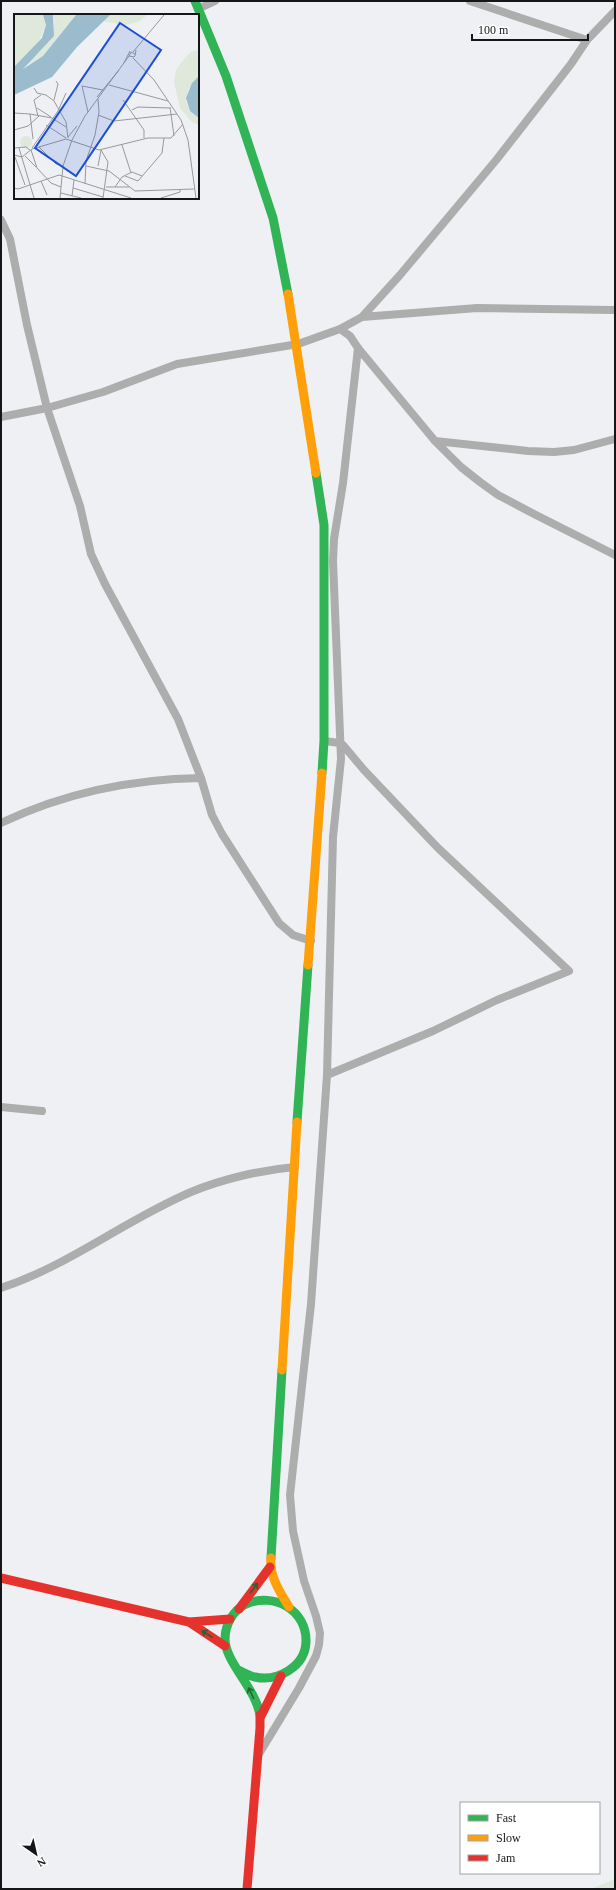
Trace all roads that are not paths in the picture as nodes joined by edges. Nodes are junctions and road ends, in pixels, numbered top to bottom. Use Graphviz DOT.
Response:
graph roads {
  1 [pos="215,1"];
  2 [pos="470,1"];
  3 [pos="197,5"];
  4 [pos="615,11"];
  5 [pos="586,40"];
  6 [pos="1,220"];
  7 [pos="615,310"];
  8 [pos="362,317"];
  9 [pos="340,329"];
  10 [pos="298,344"];
  11 [pos="358,348"];
  12 [pos="47,408"];
  13 [pos="1,417"];
  14 [pos="615,439"];
  15 [pos="435,441"];
  16 [pos="615,555"];
  17 [pos="324,742"];
  18 [pos="340,743"];
  19 [pos="201,778"];
  20 [pos="1,823"];
  21 [pos="311,941"];
  22 [pos="327,1074"];
  23 [pos="1,1107"];
  24 [pos="42,1111"];
  25 [pos="294,1167"];
  26 [pos="1,1288"];
  27 [pos="270,1567"];
  28 [pos="1,1578"];
  29 [pos="289,1607"];
  30 [pos="239,1609"];
  31 [pos="230,1619"];
  32 [pos="189,1622"];
  33 [pos="225,1646"];
  34 [pos="238,1670"];
  35 [pos="281,1676"];
  36 [pos="260,1718"];
  37 [pos="257,1758"];
  38 [pos="247,1889"];
  1 -- 3 [label="street"];
  2 -- 5 [label="street"];
  3 -- 10 [label="street"];
  4 -- 5 [label="street"];
  5 -- 8 [label="street"];
  6 -- 12 [label="street"];
  7 -- 8 [label="street"];
  8 -- 9 [label="street"];
  9 -- 10 [label="street"];
  9 -- 11 [label="street"];
  10 -- 12 [label="street"];
  10 -- 17 [label="street"];
  11 -- 15 [label="street"];
  11 -- 18 [label="street"];
  12 -- 13 [label="street"];
  12 -- 19 [label="street"];
  14 -- 15 [label="street"];
  15 -- 16 [label="street"];
  17 -- 18 [label="street"];
  17 -- 21 [label="street"];
  18 -- 22 [label="street"];
  18 -- 22 [label="street"];
  19 -- 20 [label="street"];
  19 -- 21 [label="street"];
  21 -- 25 [label="street"];
  22 -- 37 [label="street"];
  23 -- 24 [label="street"];
  25 -- 26 [label="street"];
  25 -- 27 [label="street"];
  27 -- 29 [label="street"];
  30 -- 27 [label="street, one-way"];
  28 -- 32 [label="street"];
  29 -- 30 [label="street"];
  29 -- 35 [label="street"];
  30 -- 31 [label="street"];
  31 -- 32 [label="street"];
  31 -- 33 [label="street"];
  33 -- 32 [label="street, one-way"];
  33 -- 34 [label="street"];
  34 -- 35 [label="street"];
  36 -- 34 [label="street, one-way"];
  35 -- 36 [label="street"];
  36 -- 37 [label="street"];
  37 -- 38 [label="street"];
}
